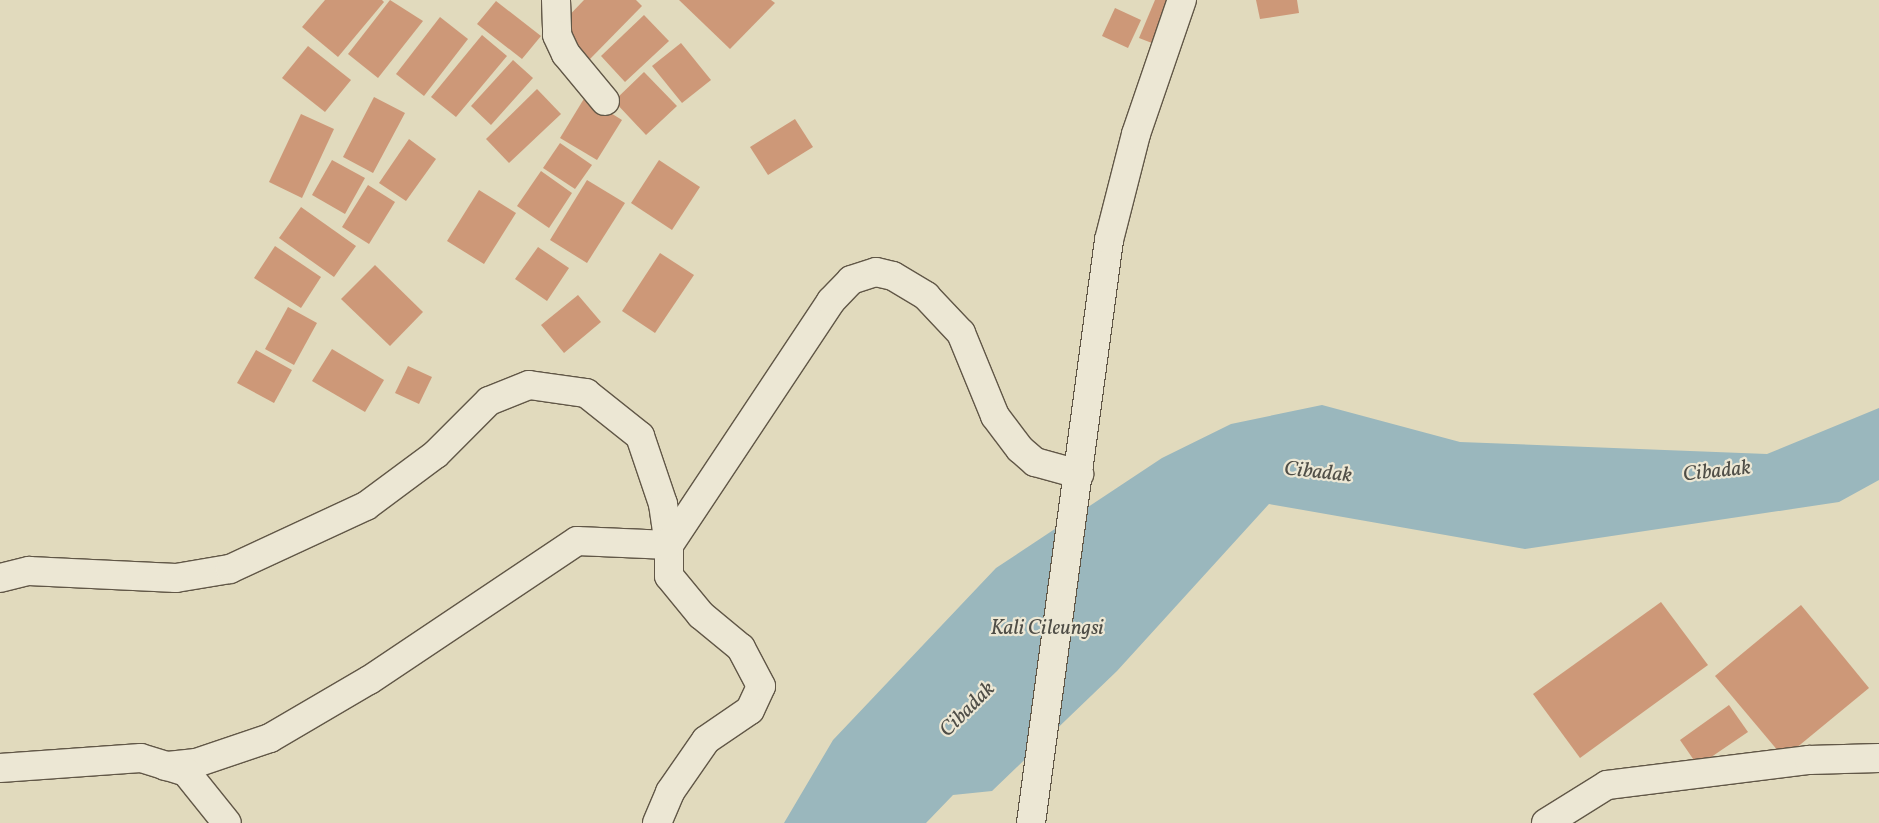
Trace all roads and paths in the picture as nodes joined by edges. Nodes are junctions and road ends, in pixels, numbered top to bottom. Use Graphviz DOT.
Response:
graph roads {
  1 [pos="556,0"];
  2 [pos="1182,0"];
  3 [pos="605,101"];
  4 [pos="1077,487"];
  5 [pos="669,545"];
  6 [pos="0,578"];
  7 [pos="1879,758"];
  8 [pos="165,766"];
  9 [pos="0,768"];
  10 [pos="227,823"];
  11 [pos="657,823"];
  12 [pos="1031,823"];
  13 [pos="1546,823"];
  1 -- 3 [label="street"];
  2 -- 4 [label="street"];
  4 -- 5 [label="street"];
  4 -- 12 [label="street"];
  5 -- 6 [label="street"];
  5 -- 8 [label="street"];
  5 -- 11 [label="street"];
  7 -- 13 [label="street"];
  8 -- 9 [label="street"];
  8 -- 10 [label="street"];
}
